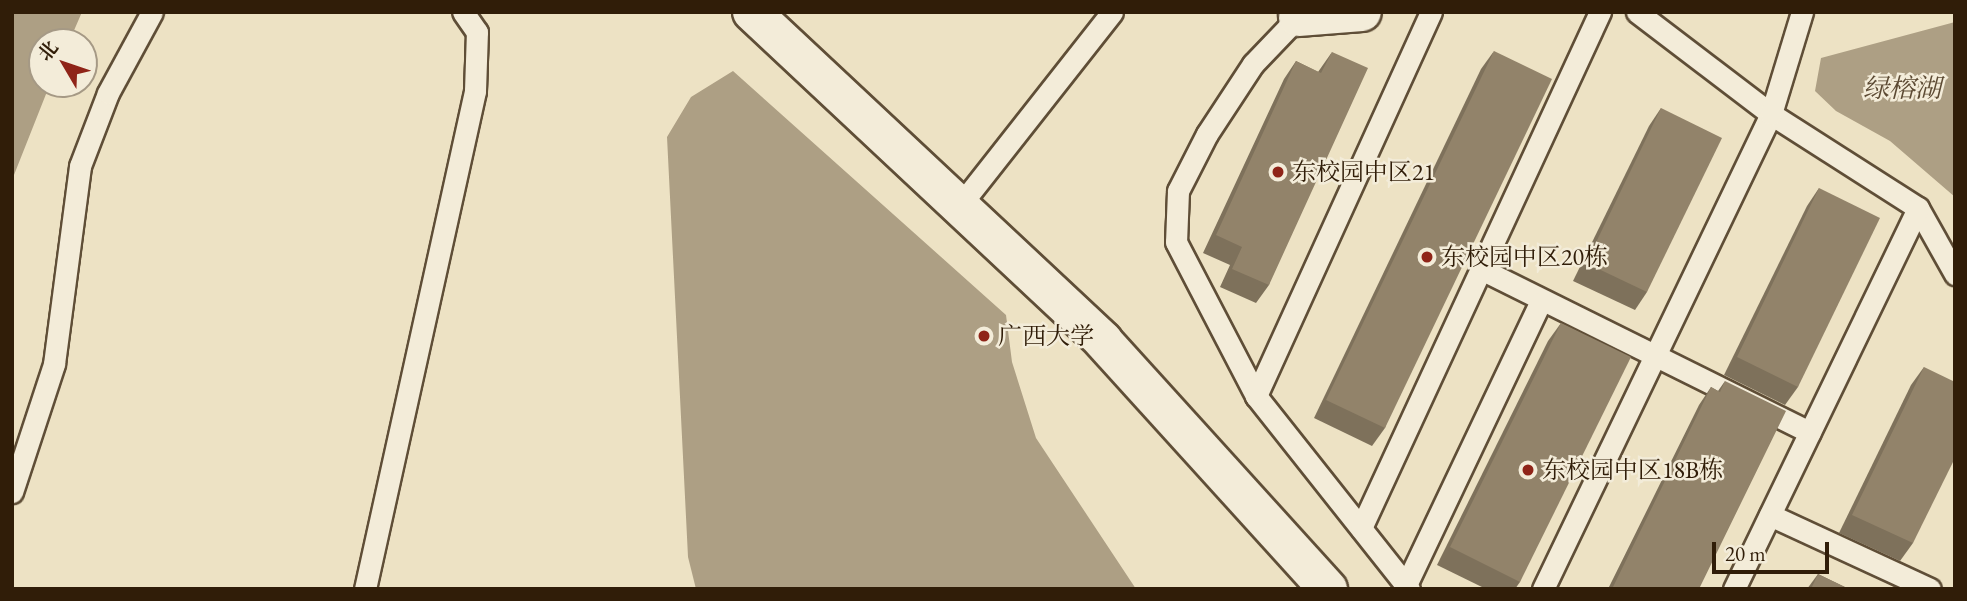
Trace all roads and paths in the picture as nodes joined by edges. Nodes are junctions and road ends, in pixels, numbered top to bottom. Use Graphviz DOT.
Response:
graph roads {
  1 [pos="152,12"];
  2 [pos="463,12"];
  3 [pos="752,12"];
  4 [pos="1112,12"];
  5 [pos="1362,12"];
  6 [pos="1432,12"];
  7 [pos="1600,12"];
  8 [pos="1637,12"];
  9 [pos="1802,12"];
  10 [pos="1298,17"];
  11 [pos="1771,114"];
  12 [pos="961,204"];
  13 [pos="1918,208"];
  14 [pos="1481,269"];
  15 [pos="1955,274"];
  16 [pos="1540,303"];
  17 [pos="1653,359"];
  18 [pos="1256,397"];
  19 [pos="1810,432"];
  20 [pos="12,492"];
  21 [pos="1770,515"];
  22 [pos="1361,528"];
  23 [pos="1407,587"];
  24 [pos="365,589"];
  25 [pos="1328,589"];
  26 [pos="1543,589"];
  27 [pos="1734,589"];
  28 [pos="1930,589"];
  1 -- 20 [label="lane"];
  2 -- 24 [label="lane"];
  3 -- 12 [label="street"];
  4 -- 12 [label="lane"];
  5 -- 10 [label="street"];
  6 -- 18 [label="lane"];
  7 -- 14 [label="lane"];
  8 -- 11 [label="lane"];
  9 -- 11 [label="lane"];
  10 -- 18 [label="lane"];
  11 -- 13 [label="lane"];
  11 -- 17 [label="lane"];
  12 -- 25 [label="street"];
  13 -- 15 [label="lane"];
  13 -- 19 [label="lane"];
  14 -- 16 [label="lane"];
  14 -- 22 [label="lane"];
  16 -- 17 [label="lane"];
  16 -- 23 [label="lane"];
  17 -- 19 [label="lane"];
  17 -- 26 [label="lane"];
  18 -- 22 [label="lane"];
  19 -- 21 [label="lane"];
  21 -- 27 [label="lane"];
  21 -- 28 [label="lane"];
  22 -- 23 [label="lane"];
}
